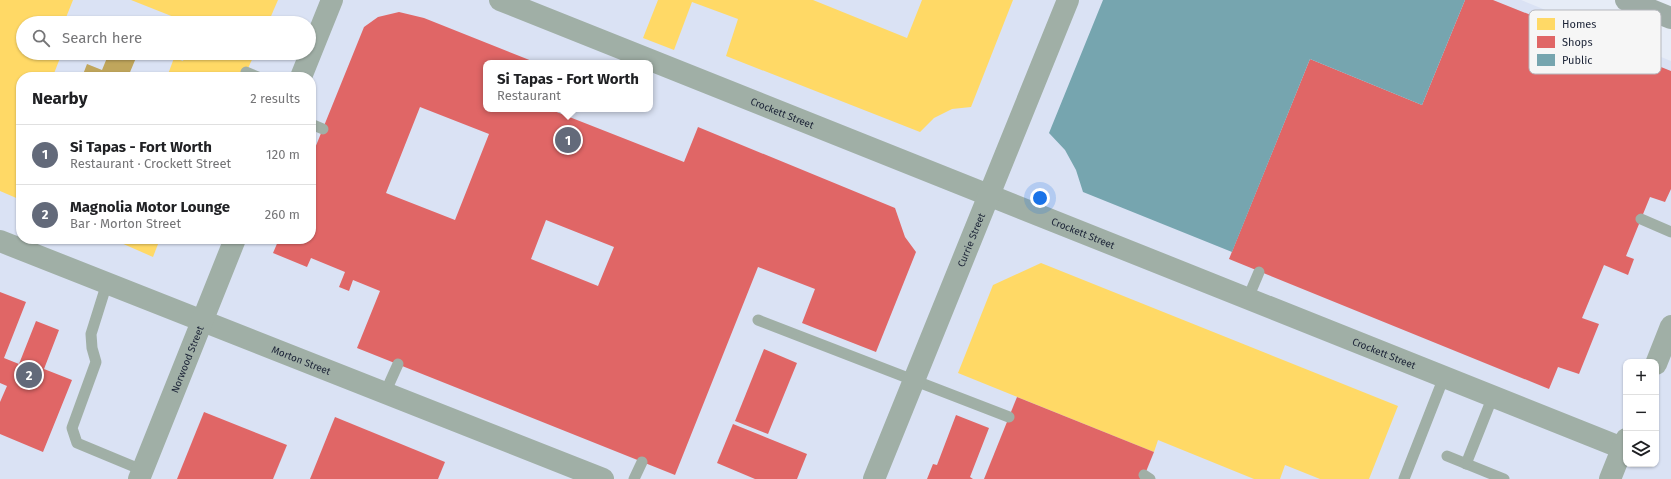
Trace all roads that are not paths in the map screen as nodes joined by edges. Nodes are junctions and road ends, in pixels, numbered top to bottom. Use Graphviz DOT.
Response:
graph roads {
  1 [pos="332,0"];
  2 [pos="500,0"];
  3 [pos="1068,0"];
  4 [pos="1626,0"];
  5 [pos="1651,10"];
  6 [pos="1661,14"];
  7 [pos="1671,18"];
  8 [pos="316,40"];
  9 [pos="308,60"];
  10 [pos="650,60"];
  11 [pos="653,61"];
  12 [pos="303,72"];
  13 [pos="316,126"];
  14 [pos="323,129"];
  15 [pos="989,195"];
  16 [pos="1641,219"];
  17 [pos="1671,232"];
  18 [pos="0,241"];
  19 [pos="233,244"];
  20 [pos="1259,272"];
  21 [pos="107,283"];
  22 [pos="1248,298"];
  23 [pos="758,320"];
  24 [pos="202,321"];
  25 [pos="1671,326"];
  26 [pos="1658,359"];
  27 [pos="398,364"];
  28 [pos="1444,377"];
  29 [pos="914,381"];
  30 [pos="385,393"];
  31 [pos="1493,396"];
  32 [pos="1009,417"];
  33 [pos="1623,444"];
  34 [pos="1623,446"];
  35 [pos="1447,456"];
  36 [pos="642,462"];
  37 [pos="1466,464"];
  38 [pos="141,475"];
  39 [pos="603,479"];
  40 [pos="634,479"];
  41 [pos="874,479"];
  42 [pos="1404,479"];
  43 [pos="1504,479"];
  44 [pos="1610,479"];
  1 -- 8 [label="street"];
  2 -- 10 [label="street, Crockett Street"];
  3 -- 15 [label="street, Currie Street"];
  4 -- 5 [label="main road"];
  6 -- 7 [label="main road"];
  9 -- 12 [label="street"];
  11 -- 15 [label="street, Crockett Street"];
  13 -- 14 [label="lane"];
  15 -- 22 [label="street, Crockett Street"];
  15 -- 29 [label="street, Currie Street"];
  16 -- 17 [label="lane"];
  18 -- 21 [label="street, Morton Street"];
  19 -- 24 [label="street, Norwood Street"];
  20 -- 22 [label="lane"];
  21 -- 24 [label="street, Morton Street"];
  21 -- 38 [label="lane"];
  22 -- 28 [label="street, Crockett Street"];
  23 -- 29 [label="lane"];
  24 -- 30 [label="street, Morton Street"];
  24 -- 38 [label="street, Norwood Street"];
  25 -- 26 [label="street"];
  27 -- 30 [label="lane"];
  28 -- 31 [label="street, Crockett Street"];
  28 -- 42 [label="lane"];
  29 -- 32 [label="lane"];
  29 -- 41 [label="street, Currie Street"];
  30 -- 39 [label="street, Morton Street"];
  31 -- 33 [label="street, Crockett Street"];
  31 -- 37 [label="lane"];
  34 -- 44 [label="street"];
  35 -- 37 [label="lane"];
  36 -- 40 [label="lane"];
  37 -- 43 [label="lane"];
}
